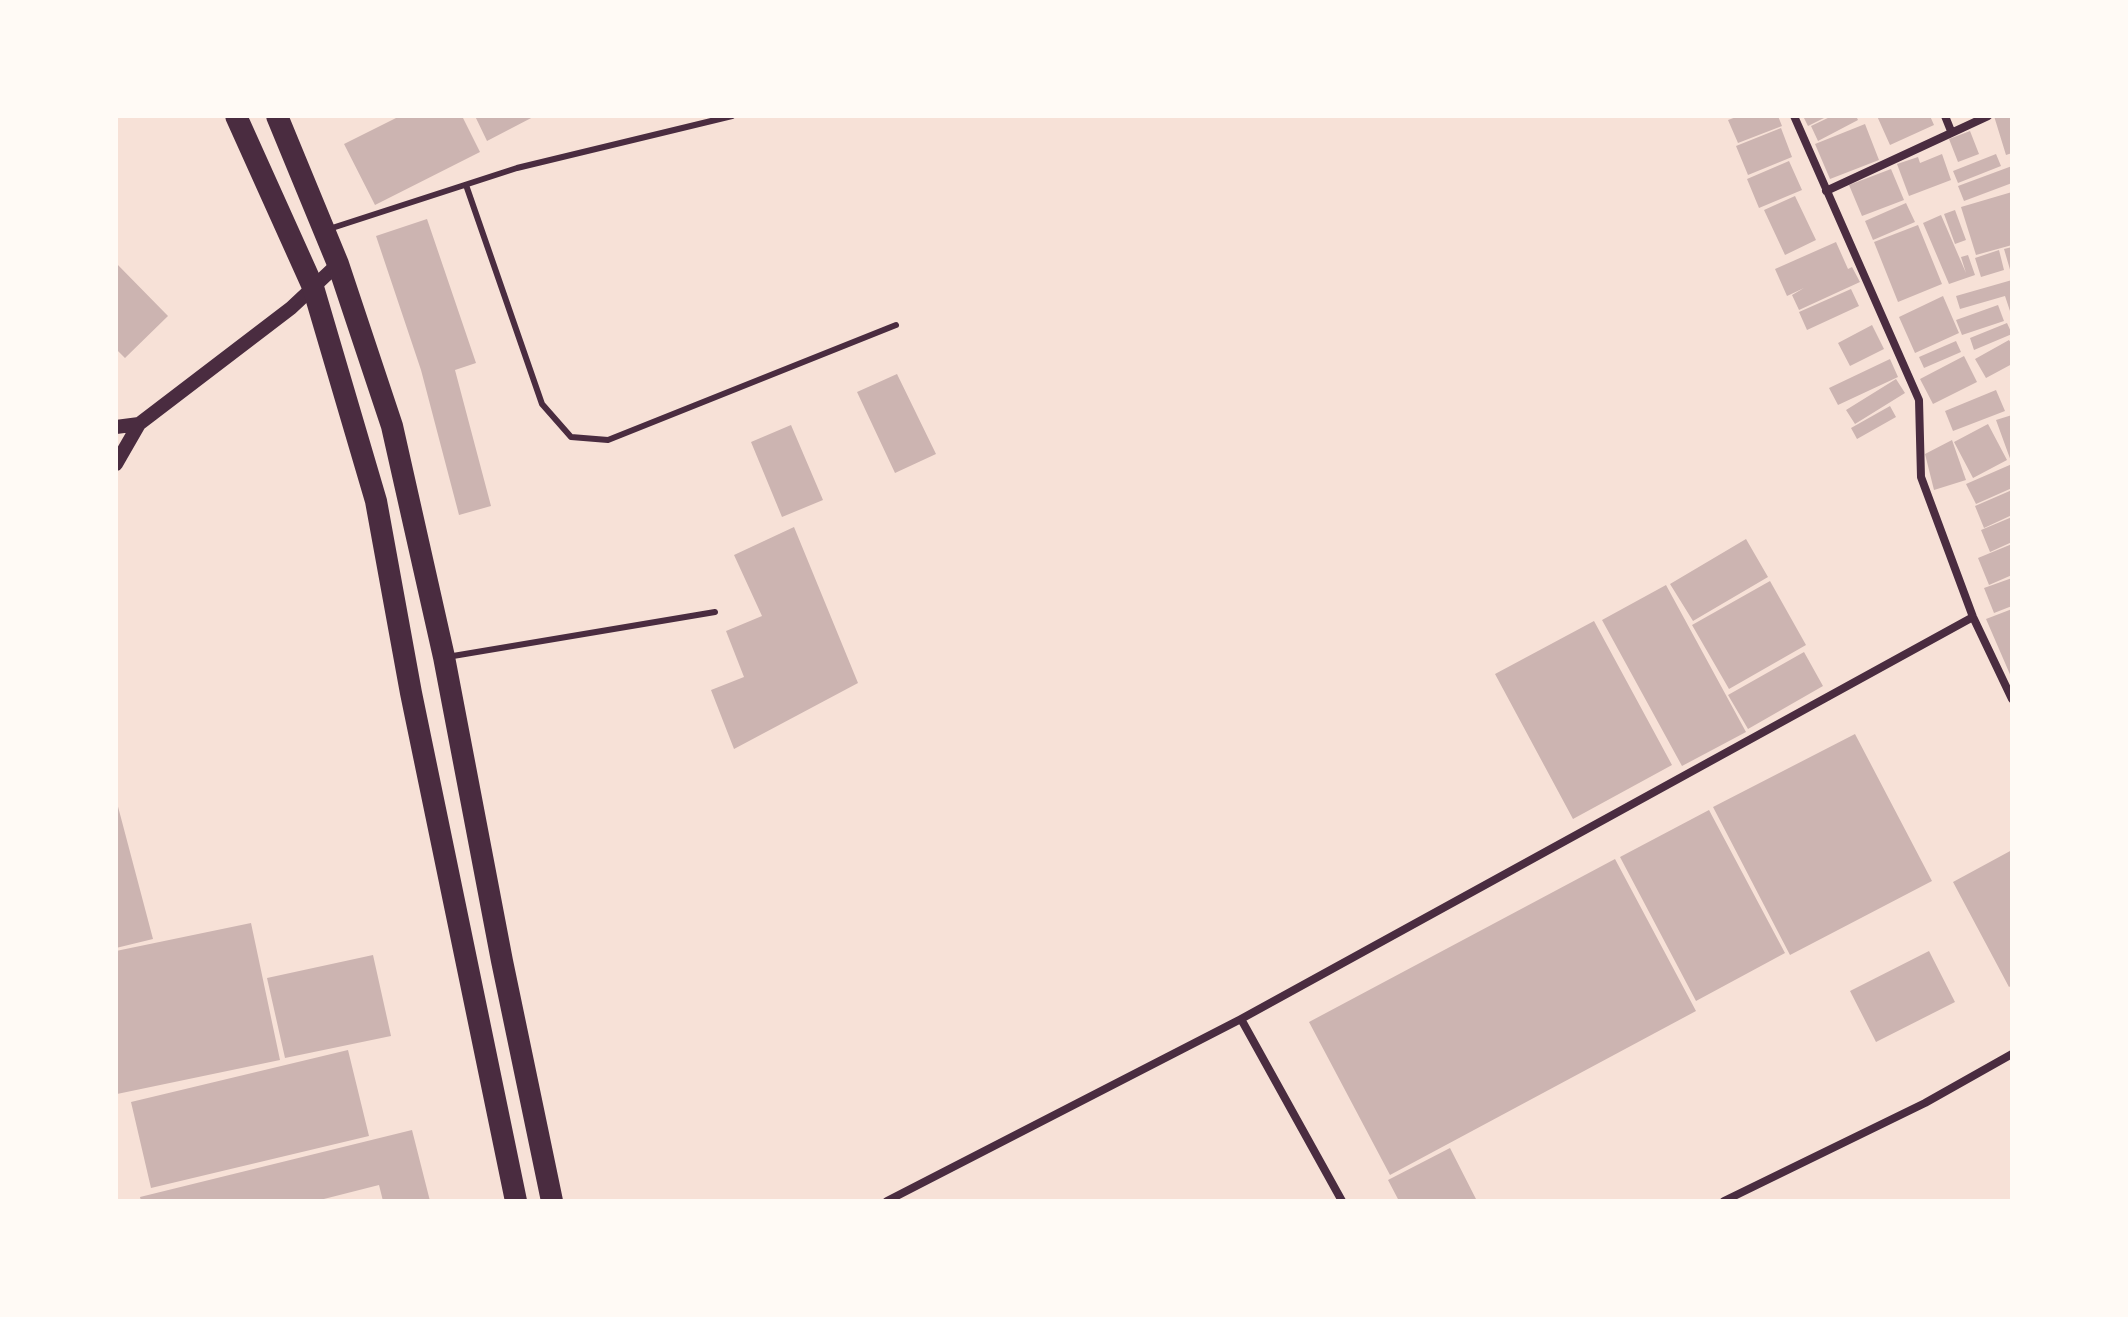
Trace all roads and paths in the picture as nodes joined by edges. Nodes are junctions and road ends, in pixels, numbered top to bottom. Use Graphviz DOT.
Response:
graph roads {
  1 [pos="236,116"];
  2 [pos="277,116"];
  3 [pos="732,116"];
  4 [pos="1794,116"];
  5 [pos="1945,116"];
  6 [pos="1988,116"];
  7 [pos="1951,131"];
  8 [pos="466,185"];
  9 [pos="1826,191"];
  10 [pos="326,230"];
  11 [pos="338,264"];
  12 [pos="313,287"];
  13 [pos="896,325"];
  14 [pos="139,424"];
  15 [pos="116,427"];
  16 [pos="116,464"];
  17 [pos="715,612"];
  18 [pos="1973,617"];
  19 [pos="444,657"];
  20 [pos="2009,687"];
  21 [pos="2012,699"];
  22 [pos="1241,1019"];
  23 [pos="2012,1054"];
  24 [pos="516,1201"];
  25 [pos="552,1201"];
  26 [pos="887,1201"];
  27 [pos="1342,1201"];
  28 [pos="1724,1201"];
  1 -- 12 [label="highway"];
  2 -- 10 [label="highway"];
  3 -- 8 [label="lane"];
  4 -- 9 [label="street"];
  5 -- 7 [label="street"];
  6 -- 7 [label="street"];
  7 -- 9 [label="street"];
  8 -- 10 [label="lane"];
  8 -- 13 [label="lane"];
  9 -- 18 [label="street"];
  10 -- 11 [label="highway"];
  11 -- 12 [label="street"];
  11 -- 19 [label="highway"];
  12 -- 14 [label="street"];
  12 -- 24 [label="highway"];
  14 -- 15 [label="street"];
  14 -- 16 [label="street"];
  17 -- 19 [label="lane"];
  18 -- 20 [label="street"];
  18 -- 22 [label="street"];
  19 -- 25 [label="highway"];
  20 -- 21 [label="street"];
  22 -- 26 [label="street"];
  22 -- 27 [label="street"];
  23 -- 28 [label="street"];
}
